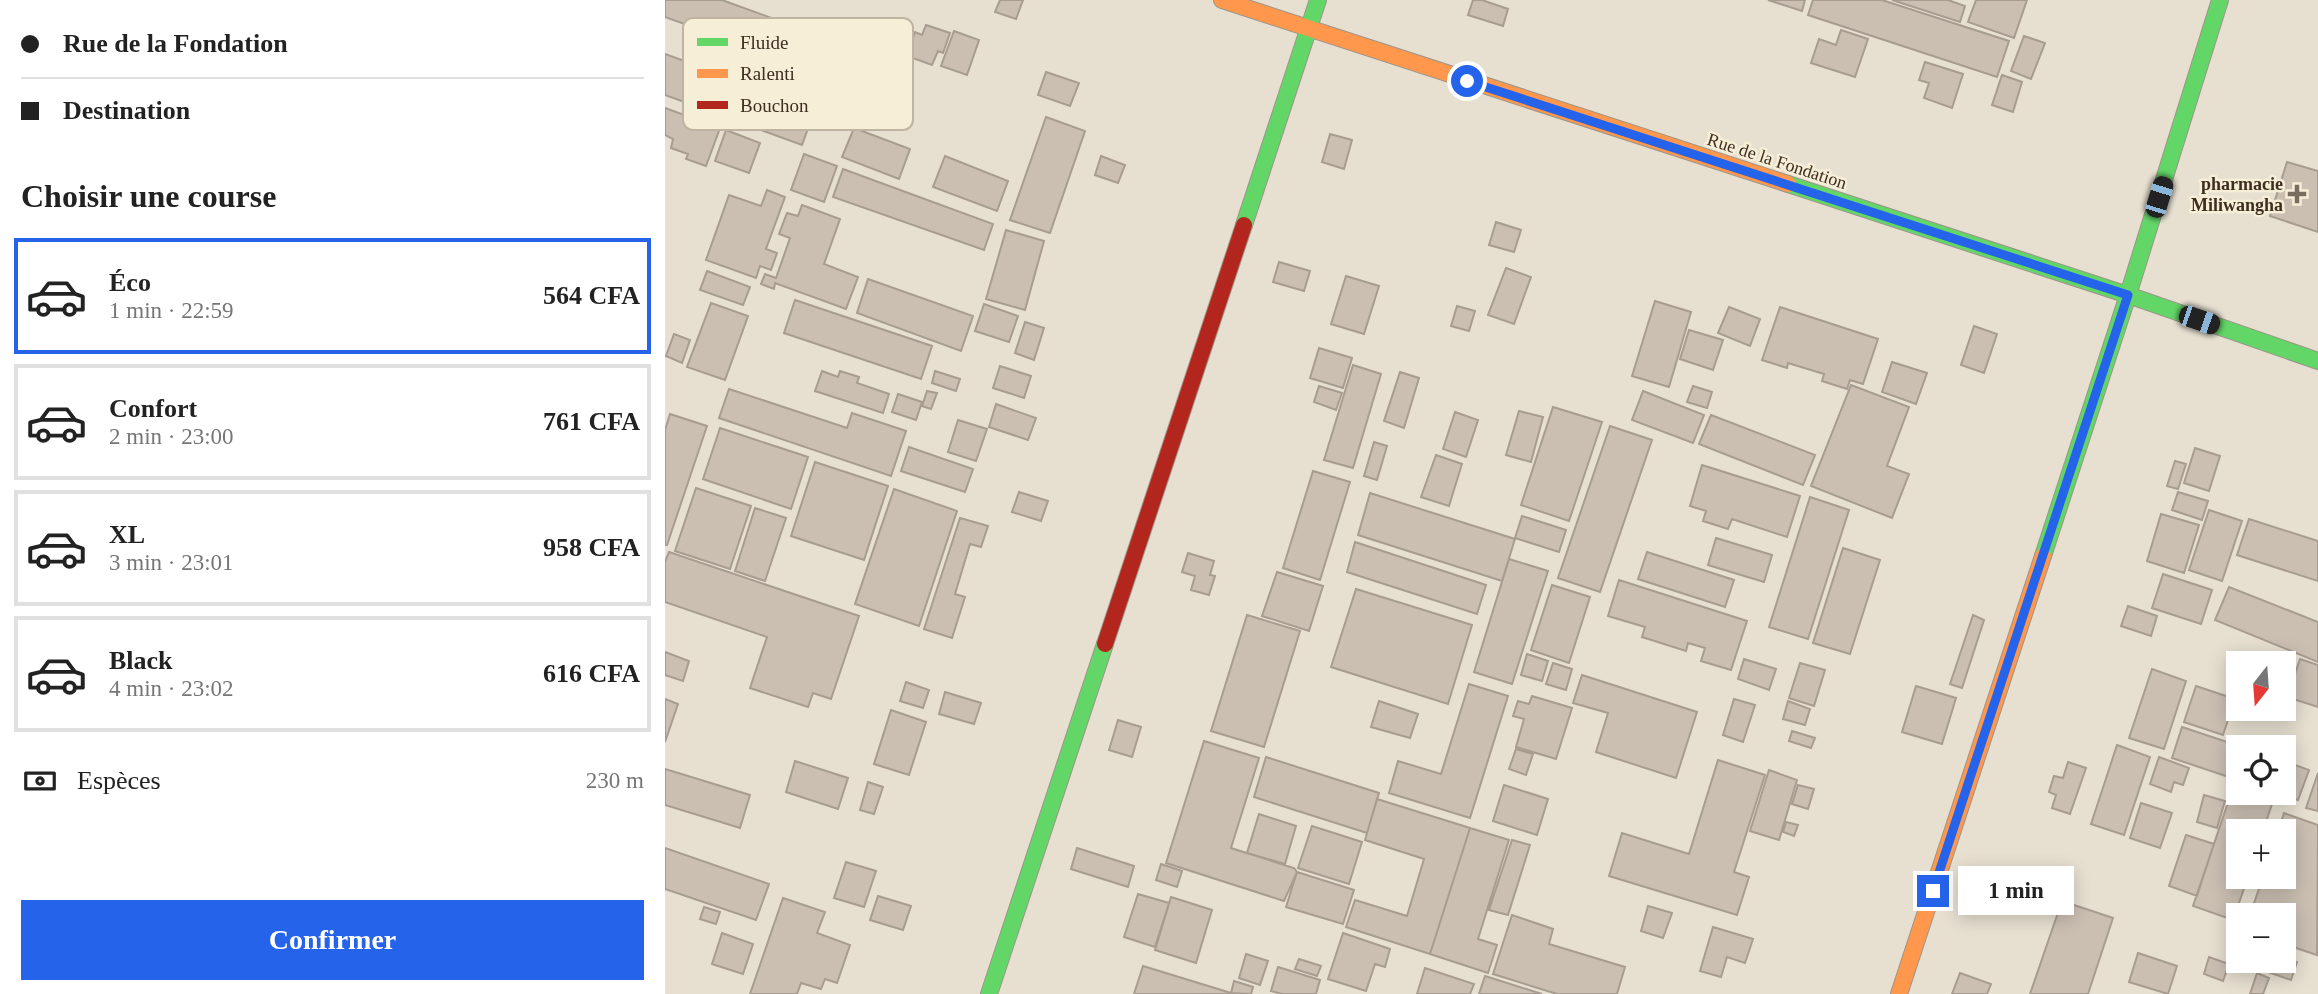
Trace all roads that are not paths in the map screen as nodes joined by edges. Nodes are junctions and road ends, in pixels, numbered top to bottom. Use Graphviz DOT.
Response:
graph roads {
  1 [pos="1222,0"];
  2 [pos="1318,0"];
  3 [pos="2220,0"];
  4 [pos="1308,30"];
  5 [pos="2128,295"];
  6 [pos="2318,361"];
  7 [pos="989,994"];
  8 [pos="1899,994"];
  1 -- 4 [label="street, Rue de la Fondation"];
  2 -- 4 [label="street"];
  3 -- 5 [label="street"];
  4 -- 5 [label="street, Rue de la Fondation"];
  4 -- 7 [label="street"];
  5 -- 6 [label="street, Rue de la Fondation"];
  5 -- 8 [label="street"];
}
